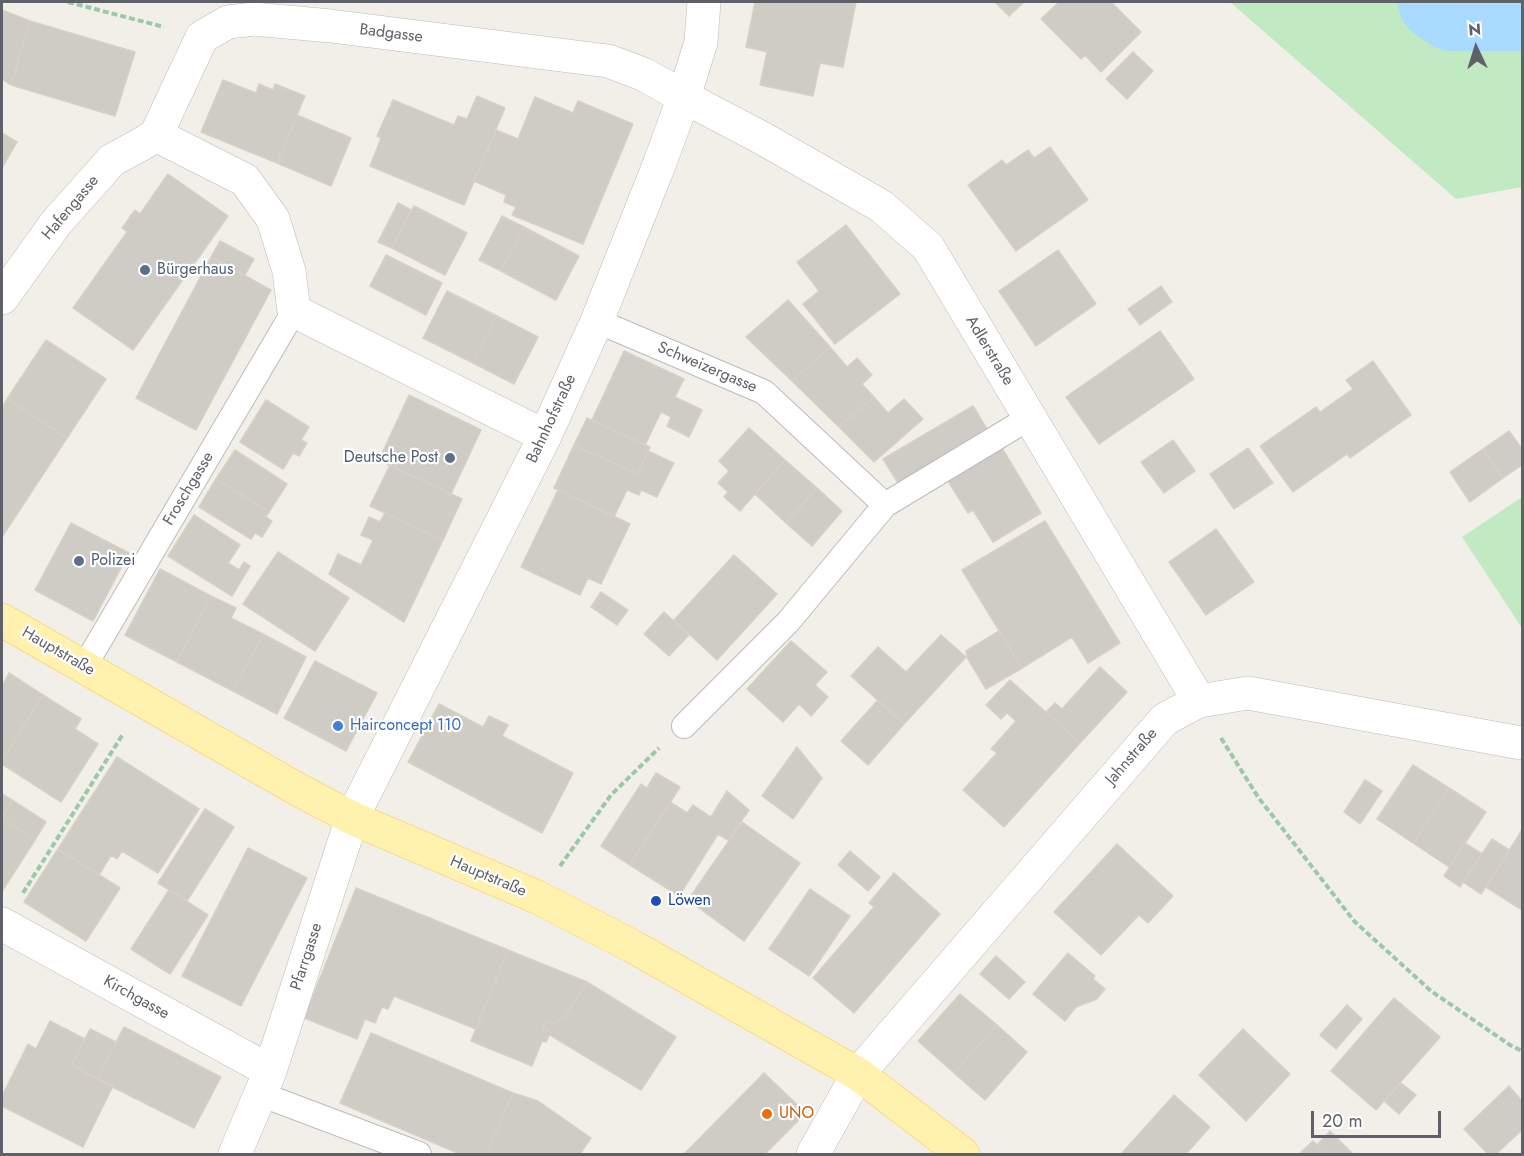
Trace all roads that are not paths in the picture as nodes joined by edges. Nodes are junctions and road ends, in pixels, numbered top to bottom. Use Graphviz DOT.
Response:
graph roads {
  1 [pos="704,2"];
  2 [pos="684,97"];
  3 [pos="156,135"];
  4 [pos="2,298"];
  5 [pos="294,311"];
  6 [pos="597,321"];
  7 [pos="1029,418"];
  8 [pos="545,436"];
  9 [pos="885,505"];
  10 [pos="2,620"];
  11 [pos="84,667"];
  12 [pos="1199,701"];
  13 [pos="684,726"];
  14 [pos="1522,743"];
  15 [pos="352,818"];
  16 [pos="2,924"];
  17 [pos="858,1074"];
  18 [pos="265,1083"];
  19 [pos="235,1155"];
  20 [pos="418,1155"];
  21 [pos="813,1155"];
  22 [pos="963,1155"];
  1 -- 2 [label="street, Bahnhofstraße"];
  2 -- 3 [label="street, Badgasse"];
  2 -- 6 [label="street, Bahnhofstraße"];
  2 -- 7 [label="street, Adlerstraße"];
  3 -- 4 [label="street, Hafengasse"];
  3 -- 5 [label="street"];
  5 -- 8 [label="street"];
  5 -- 11 [label="lane, Froschgasse"];
  6 -- 8 [label="street, Bahnhofstraße"];
  6 -- 9 [label="lane, Schweizergasse"];
  7 -- 9 [label="lane"];
  7 -- 12 [label="street, Adlerstraße"];
  8 -- 15 [label="street, Bahnhofstraße"];
  9 -- 13 [label="lane"];
  10 -- 11 [label="main road, Hauptstraße"];
  11 -- 15 [label="main road, Hauptstraße"];
  12 -- 14 [label="street, Jahnstraße"];
  12 -- 17 [label="street, Jahnstraße"];
  15 -- 17 [label="main road, Hauptstraße"];
  15 -- 18 [label="street, Pfarrgasse"];
  16 -- 18 [label="street, Kirchgasse"];
  17 -- 21 [label="street, Jahnstraße"];
  17 -- 22 [label="main road, Hauptstraße"];
  18 -- 19 [label="street, Pfarrgasse"];
  18 -- 20 [label="lane"];
}
